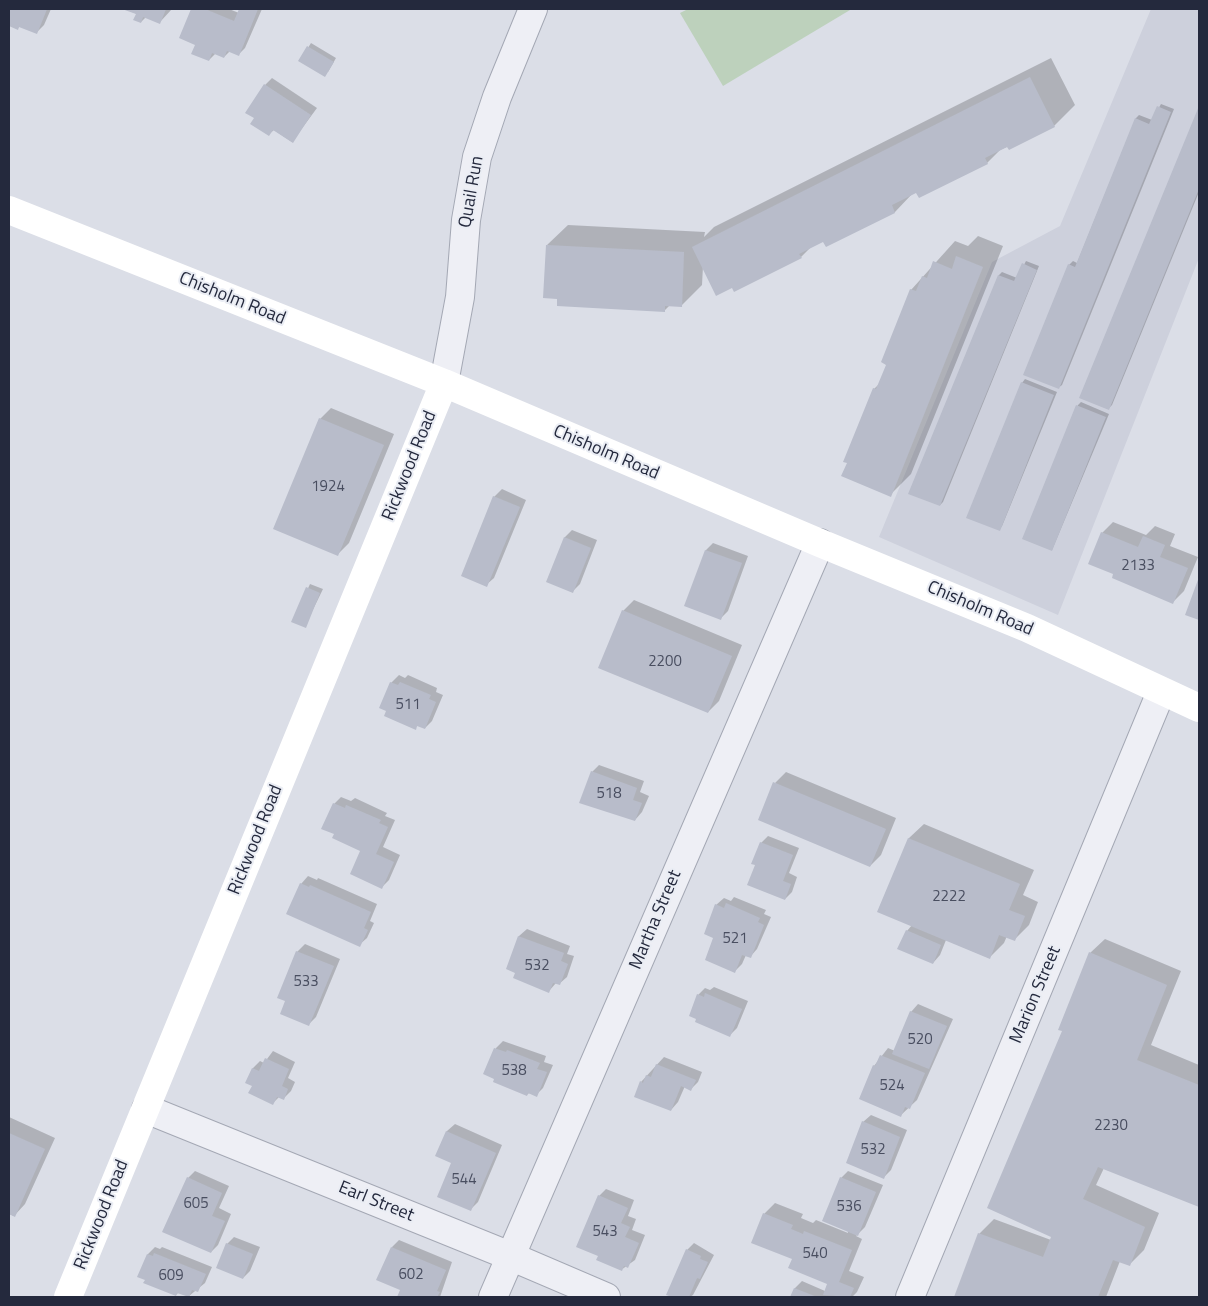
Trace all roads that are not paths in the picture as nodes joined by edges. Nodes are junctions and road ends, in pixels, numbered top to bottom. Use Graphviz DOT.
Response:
graph roads {
  1 [pos="533,9"];
  2 [pos="9,210"];
  3 [pos="444,383"];
  4 [pos="820,543"];
  5 [pos="1162,692"];
  6 [pos="1199,708"];
  7 [pos="146,1109"];
  8 [pos="510,1256"];
  9 [pos="68,1297"];
  10 [pos="493,1297"];
  11 [pos="606,1297"];
  12 [pos="910,1297"];
  1 -- 3 [label="street, Quail Run"];
  2 -- 3 [label="main road, Chisholm Road"];
  3 -- 4 [label="main road, Chisholm Road"];
  3 -- 7 [label="main road, Rickwood Road"];
  4 -- 5 [label="main road, Chisholm Road"];
  4 -- 8 [label="street, Martha Street"];
  5 -- 6 [label="main road, Chisholm Road"];
  5 -- 12 [label="street, Marion Street"];
  7 -- 8 [label="street, Earl Street"];
  7 -- 9 [label="main road, Rickwood Road"];
  8 -- 10 [label="street, Martha Street"];
  8 -- 11 [label="street, Earl Street"];
}
